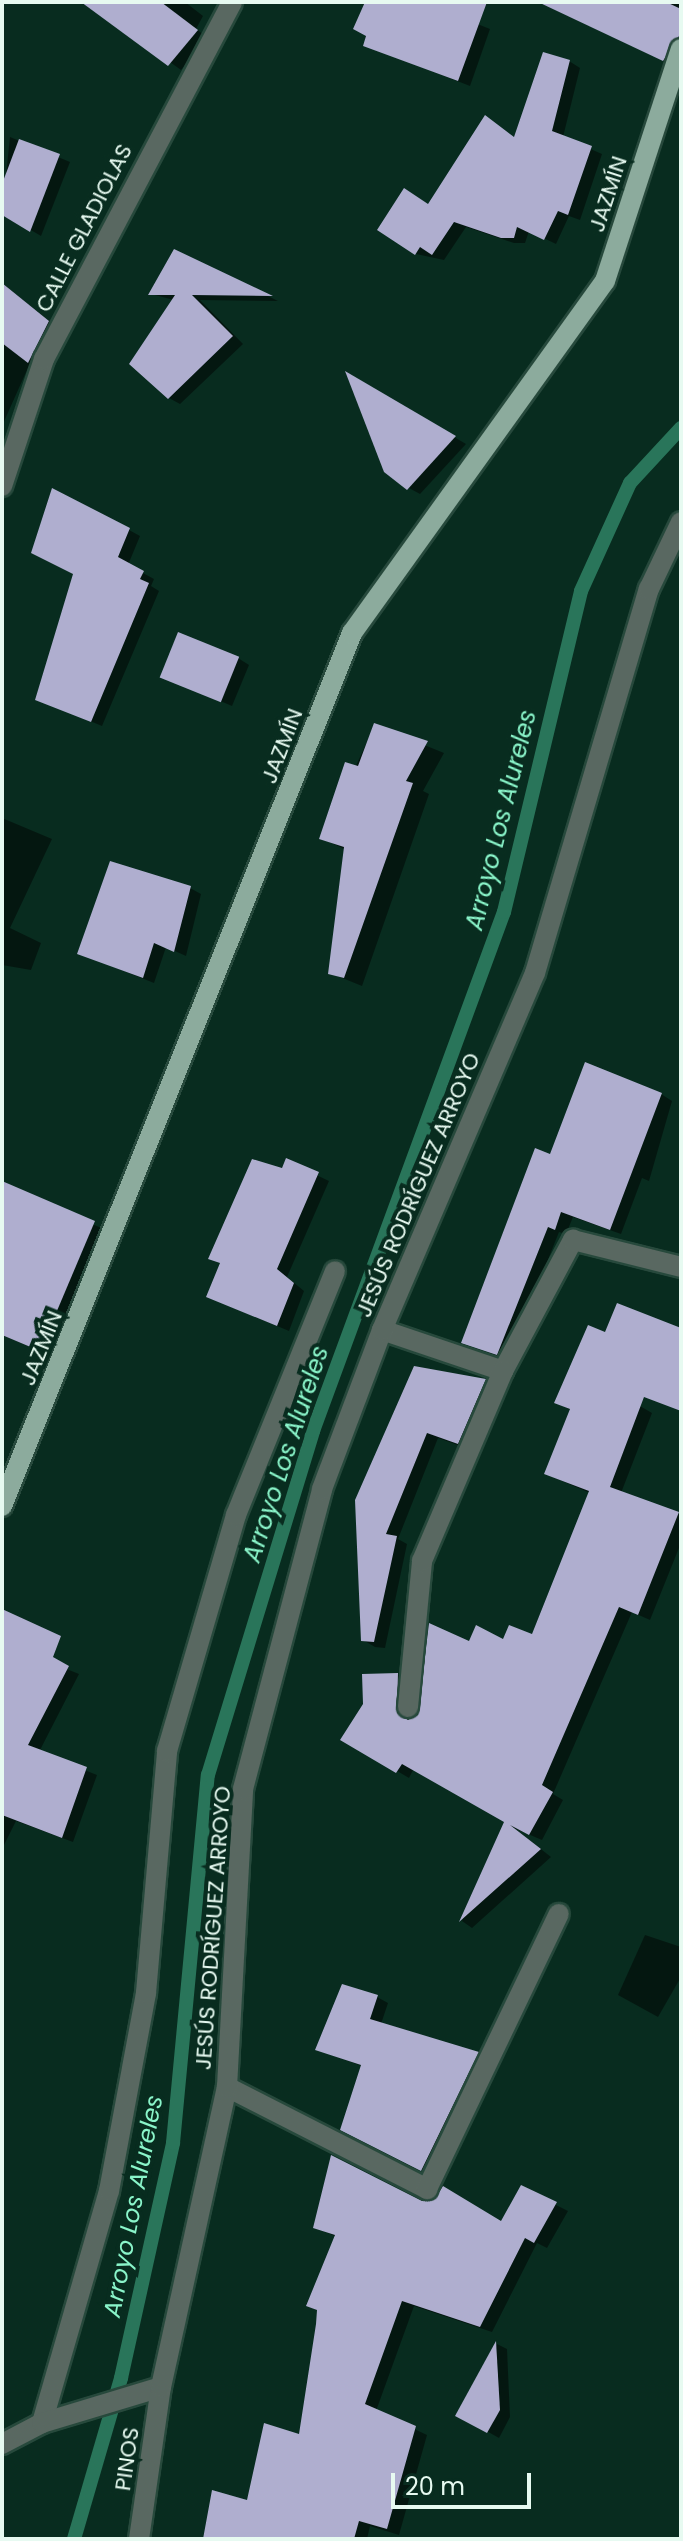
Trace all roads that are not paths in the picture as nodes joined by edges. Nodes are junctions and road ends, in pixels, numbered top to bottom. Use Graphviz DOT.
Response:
graph roads {
  1 [pos="232,2"];
  2 [pos="681,49"];
  3 [pos="2,486"];
  4 [pos="681,522"];
  5 [pos="681,1267"];
  6 [pos="335,1271"];
  7 [pos="382,1330"];
  8 [pos="503,1371"];
  9 [pos="2,1506"];
  10 [pos="408,1707"];
  11 [pos="559,1914"];
  12 [pos="227,2087"];
  13 [pos="155,2389"];
  14 [pos="42,2423"];
  15 [pos="2,2444"];
  16 [pos="139,2539"];
  1 -- 3 [label="street, CALLE GLADIOLAS"];
  2 -- 9 [label="main road, JAZMÍN"];
  4 -- 7 [label="street, JESÚS RODRÍGUEZ ARROYO"];
  5 -- 8 [label="street"];
  6 -- 14 [label="street"];
  7 -- 8 [label="street"];
  7 -- 12 [label="street, JESÚS RODRÍGUEZ ARROYO"];
  8 -- 10 [label="street"];
  11 -- 12 [label="street"];
  12 -- 13 [label="street, JESÚS RODRÍGUEZ ARROYO"];
  13 -- 14 [label="street"];
  13 -- 16 [label="street, PINOS"];
  14 -- 15 [label="street"];
}
